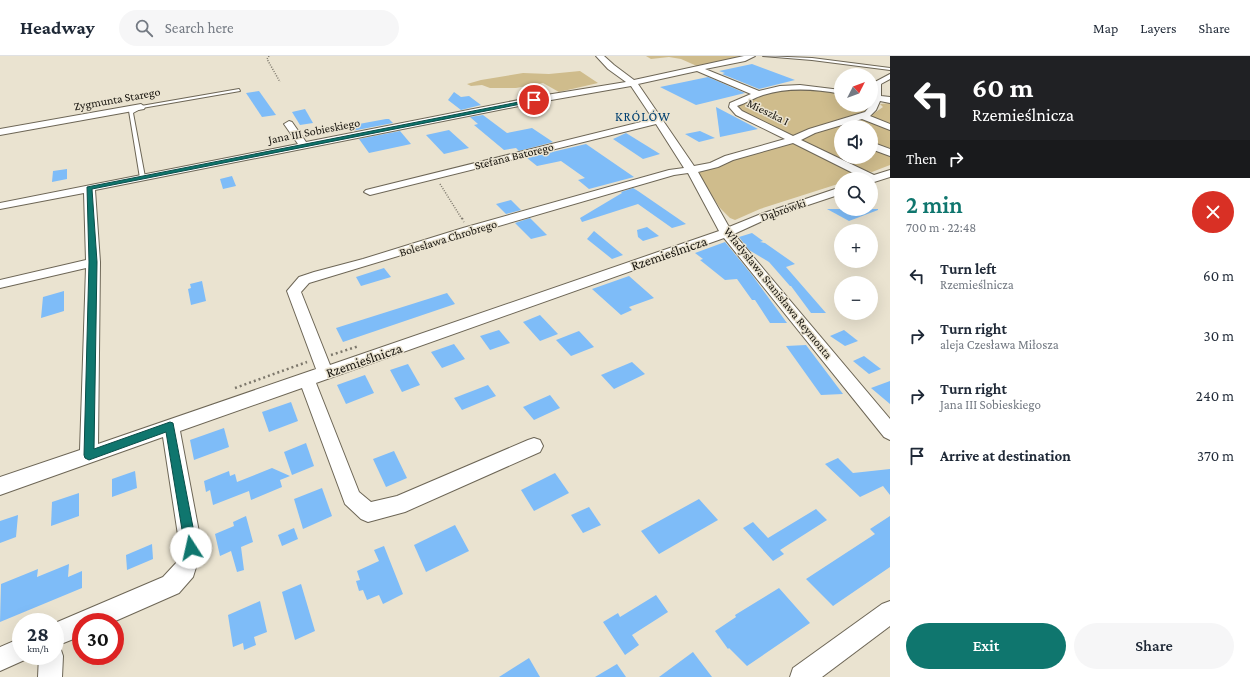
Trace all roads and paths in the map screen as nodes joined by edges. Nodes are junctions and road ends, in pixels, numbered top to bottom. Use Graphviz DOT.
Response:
graph roads {
  1 [pos="269,56"];
  2 [pos="600,56"];
  3 [pos="750,56"];
  4 [pos="765,56"];
  5 [pos="698,69"];
  6 [pos="890,70"];
  7 [pos="890,76"];
  8 [pos="280,82"];
  9 [pos="878,82"];
  10 [pos="633,83"];
  11 [pos="239,90"];
  12 [pos="834,91"];
  13 [pos="758,94"];
  14 [pos="878,98"];
  15 [pos="890,100"];
  16 [pos="141,107"];
  17 [pos="871,112"];
  18 [pos="863,116"];
  19 [pos="657,121"];
  20 [pos="289,124"];
  21 [pos="828,126"];
  22 [pos="890,127"];
  23 [pos="834,129"];
  24 [pos="0,132"];
  25 [pos="794,139"];
  26 [pos="304,146"];
  27 [pos="878,148"];
  28 [pos="890,153"];
  29 [pos="691,170"];
  30 [pos="858,172"];
  31 [pos="890,173"];
  32 [pos="434,176"];
  33 [pos="878,177"];
  34 [pos="142,178"];
  35 [pos="89,188"];
  36 [pos="370,192"];
  37 [pos="834,192"];
  38 [pos="0,206"];
  39 [pos="468,231"];
  40 [pos="726,232"];
  41 [pos="93,262"];
  42 [pos="0,284"];
  43 [pos="325,373"];
  44 [pos="307,380"];
  45 [pos="170,426"];
  46 [pos="890,432"];
  47 [pos="534,446"];
  48 [pos="89,455"];
  49 [pos="0,486"];
  50 [pos="890,612"];
  51 [pos="107,613"];
  52 [pos="12,654"];
  53 [pos="0,659"];
  54 [pos="51,665"];
  55 [pos="50,677"];
  56 [pos="802,677"];
  1 -- 8 [label="path"];
  2 -- 10 [label="street, Władysława Stanisława Reymonta"];
  3 -- 5 [label="street, Jana III Sobieskiego"];
  4 -- 6 [label="lane"];
  5 -- 10 [label="street, Jana III Sobieskiego"];
  5 -- 13 [label="street"];
  7 -- 9 [label="street"];
  10 -- 19 [label="street, Władysława Stanisława Reymonta"];
  10 -- 26 [label="street, Jana III Sobieskiego"];
  11 -- 16 [label="lane, Zygmunta Starego"];
  12 -- 13 [label="street, Mieszka I"];
  13 -- 25 [label="street, Mieszka I"];
  14 -- 15 [label="street"];
  16 -- 24 [label="street, Zygmunta Starego"];
  16 -- 34 [label="lane"];
  17 -- 18 [label="street"];
  18 -- 21 [label="street, Bolesława Chrobrego"];
  18 -- 22 [label="street"];
  19 -- 29 [label="street, Władysława Stanisława Reymonta"];
  19 -- 32 [label="street, Stefana Batorego"];
  20 -- 26 [label="street"];
  21 -- 23 [label="street"];
  21 -- 25 [label="street, Bolesława Chrobrego"];
  25 -- 29 [label="street, Bolesława Chrobrego"];
  25 -- 30 [label="street, Mieszka I"];
  26 -- 34 [label="street, Jana III Sobieskiego"];
  27 -- 28 [label="street"];
  29 -- 39 [label="street, Bolesława Chrobrego"];
  29 -- 40 [label="street, Władysława Stanisława Reymonta"];
  31 -- 33 [label="street"];
  32 -- 36 [label="street, Stefana Batorego"];
  32 -- 39 [label="path"];
  34 -- 35 [label="street, Jana III Sobieskiego"];
  35 -- 38 [label="street, Jana III Sobieskiego"];
  35 -- 41 [label="street"];
  37 -- 40 [label="street, Dąbrówki"];
  39 -- 43 [label="street, Bolesława Chrobrego"];
  40 -- 43 [label="street, Rzemieślnicza"];
  40 -- 46 [label="street, Władysława Stanisława Reymonta"];
  41 -- 42 [label="street"];
  41 -- 48 [label="street"];
  43 -- 44 [label="street, Rzemieślnicza"];
  44 -- 45 [label="street, Rzemieślnicza"];
  44 -- 47 [label="street"];
  45 -- 48 [label="street, Rzemieślnicza"];
  45 -- 51 [label="street"];
  48 -- 49 [label="street, Rzemieślnicza"];
  50 -- 56 [label="street"];
  52 -- 53 [label="street"];
  54 -- 55 [label="street"];
}
